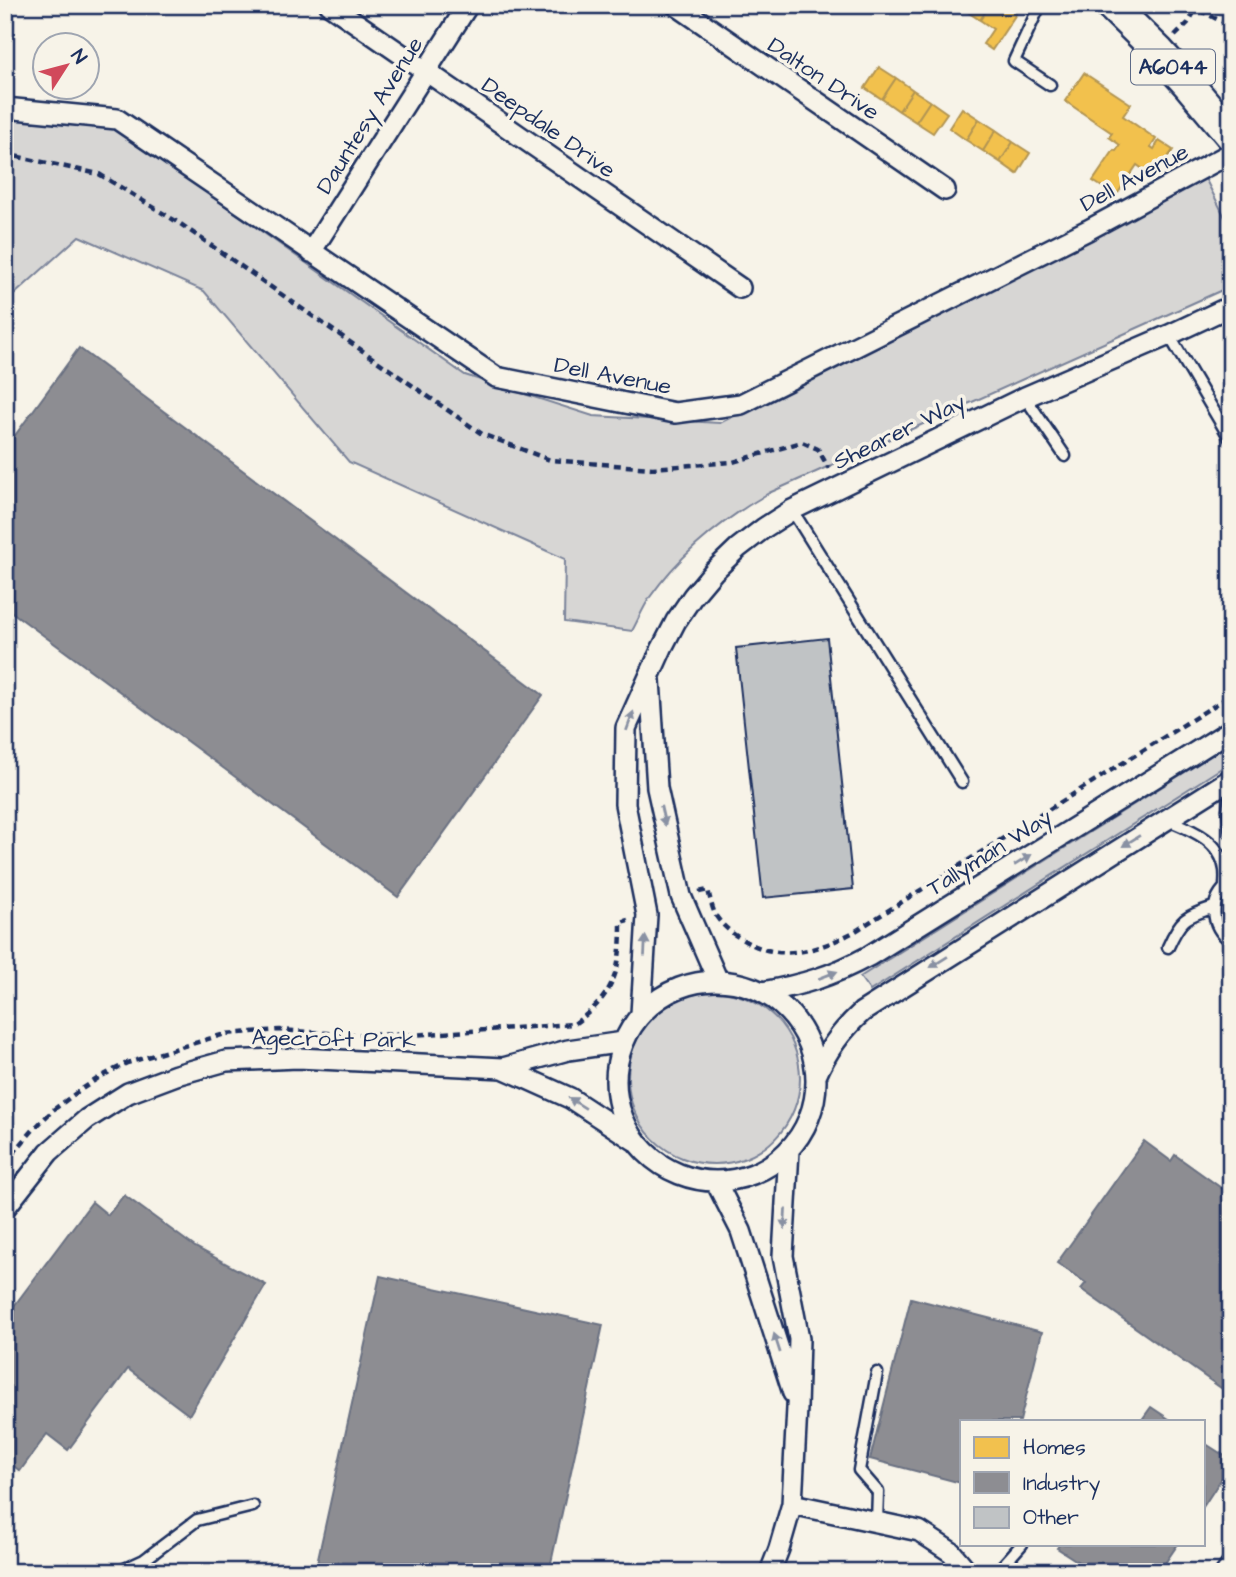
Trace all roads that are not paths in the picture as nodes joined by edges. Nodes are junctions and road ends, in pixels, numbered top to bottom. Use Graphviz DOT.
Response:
graph roads {
  1 [pos="330,5"];
  2 [pos="468,5"];
  3 [pos="676,5"];
  4 [pos="1040,5"];
  5 [pos="1111,5"];
  6 [pos="425,72"];
  7 [pos="1050,85"];
  8 [pos="5,108"];
  9 [pos="1231,135"];
  10 [pos="1231,153"];
  11 [pos="945,190"];
  12 [pos="311,252"];
  13 [pos="740,288"];
  14 [pos="1231,306"];
  15 [pos="1169,335"];
  16 [pos="1025,397"];
  17 [pos="1231,440"];
  18 [pos="1065,456"];
  19 [pos="792,510"];
  20 [pos="650,675"];
  21 [pos="1231,730"];
  22 [pos="1231,779"];
  23 [pos="962,782"];
  24 [pos="1231,792"];
  25 [pos="1167,819"];
  26 [pos="1231,833"];
  27 [pos="1228,886"];
  28 [pos="1214,907"];
  29 [pos="1231,940"];
  30 [pos="1168,947"];
  31 [pos="718,981"];
  32 [pos="762,992"];
  33 [pos="641,1014"];
  34 [pos="623,1042"];
  35 [pos="503,1068"];
  36 [pos="816,1076"];
  37 [pos="634,1140"];
  38 [pos="789,1150"];
  39 [pos="716,1182"];
  40 [pos="5,1208"];
  41 [pos="877,1373"];
  42 [pos="797,1408"];
  43 [pos="792,1504"];
  44 [pos="253,1506"];
  45 [pos="877,1522"];
  46 [pos="1020,1546"];
  47 [pos="1231,1558"];
  48 [pos="144,1560"];
  49 [pos="118,1572"];
  50 [pos="141,1572"];
  51 [pos="770,1572"];
  52 [pos="968,1572"];
  53 [pos="998,1572"];
  54 [pos="1221,1572"];
  1 -- 6 [label="street, Deepdale Drive"];
  2 -- 6 [label="street, Dauntesy Avenue"];
  3 -- 11 [label="street, Dalton Drive"];
  4 -- 7 [label="lane"];
  5 -- 9 [label="main road, A6044"];
  6 -- 12 [label="street, Dauntesy Avenue"];
  6 -- 13 [label="street, Deepdale Drive"];
  8 -- 12 [label="street, Dell Avenue"];
  10 -- 12 [label="street, Dell Avenue"];
  14 -- 15 [label="street, Shearer Way"];
  15 -- 16 [label="street, Shearer Way"];
  15 -- 17 [label="lane"];
  16 -- 18 [label="lane"];
  16 -- 19 [label="street, Shearer Way"];
  19 -- 20 [label="street, Shearer Way"];
  19 -- 23 [label="lane"];
  20 -- 31 [label="street, one-way"];
  33 -- 20 [label="street, Shearer Way, one-way"];
  32 -- 21 [label="street, Tallyman Way, one-way"];
  22 -- 25 [label="street"];
  24 -- 26 [label="lane"];
  25 -- 27 [label="lane"];
  25 -- 36 [label="street, one-way"];
  27 -- 28 [label="lane"];
  28 -- 29 [label="lane"];
  28 -- 30 [label="lane"];
  31 -- 32 [label="street"];
  31 -- 33 [label="street"];
  32 -- 36 [label="street"];
  33 -- 34 [label="street"];
  34 -- 35 [label="street"];
  34 -- 37 [label="street"];
  37 -- 35 [label="street, one-way"];
  35 -- 40 [label="street, Agecroft Park"];
  36 -- 38 [label="street"];
  37 -- 39 [label="street"];
  38 -- 39 [label="street"];
  38 -- 42 [label="street, one-way"];
  42 -- 39 [label="street, one-way"];
  41 -- 45 [label="lane"];
  42 -- 43 [label="street"];
  43 -- 45 [label="street"];
  43 -- 51 [label="street"];
  44 -- 48 [label="lane"];
  45 -- 52 [label="street"];
  46 -- 53 [label="lane"];
  47 -- 54 [label="lane"];
  48 -- 49 [label="lane"];
  48 -- 50 [label="lane"];
}
